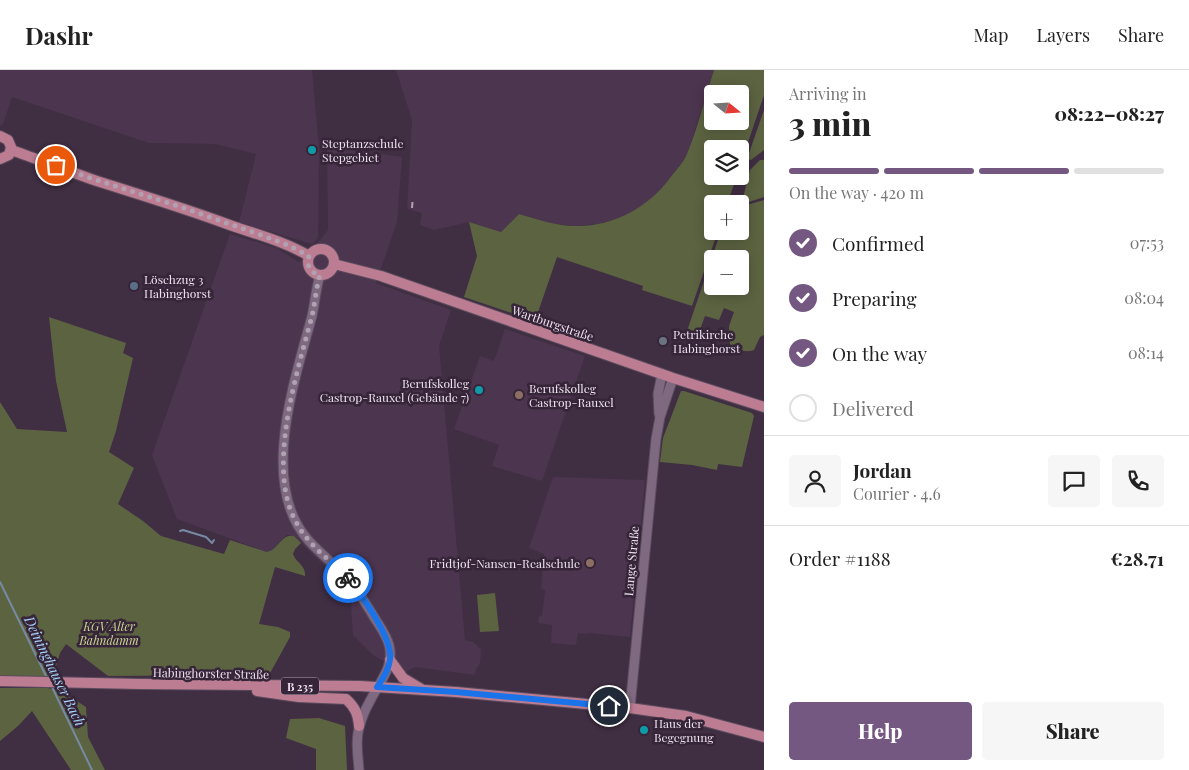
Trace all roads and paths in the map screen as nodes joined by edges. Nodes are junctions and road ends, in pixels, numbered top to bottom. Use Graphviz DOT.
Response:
graph roads {
  1 [pos="0,136"];
  2 [pos="11,150"];
  3 [pos="0,159"];
  4 [pos="309,256"];
  5 [pos="334,264"];
  6 [pos="320,275"];
  7 [pos="662,374"];
  8 [pos="673,378"];
  9 [pos="764,407"];
  10 [pos="660,417"];
  11 [pos="390,660"];
  12 [pos="0,681"];
  13 [pos="222,686"];
  14 [pos="377,687"];
  15 [pos="424,690"];
  16 [pos="630,708"];
  17 [pos="359,726"];
  18 [pos="764,737"];
  19 [pos="359,770"];
  1 -- 2 [label="main road"];
  2 -- 3 [label="main road"];
  2 -- 4 [label="main road"];
  4 -- 5 [label="main road"];
  4 -- 6 [label="main road"];
  5 -- 6 [label="main road"];
  5 -- 7 [label="main road, Wartburgstraße"];
  6 -- 11 [label="street"];
  7 -- 8 [label="main road, Wartburgstraße"];
  7 -- 10 [label="street, Lange Straße"];
  8 -- 9 [label="main road, Wartburgstraße"];
  8 -- 10 [label="street, Lange Straße"];
  10 -- 16 [label="street, Lange Straße"];
  11 -- 14 [label="street"];
  11 -- 15 [label="main road"];
  12 -- 13 [label="main road, Habinghorster Straße / B 235"];
  13 -- 14 [label="main road, Habinghorster Straße / B 235"];
  13 -- 17 [label="main road"];
  14 -- 15 [label="main road, Habinghorster Straße / B 235"];
  14 -- 17 [label="street"];
  15 -- 16 [label="main road, Habinghorster Straße / B 235"];
  16 -- 18 [label="main road, B 235"];
  17 -- 19 [label="street"];
}
